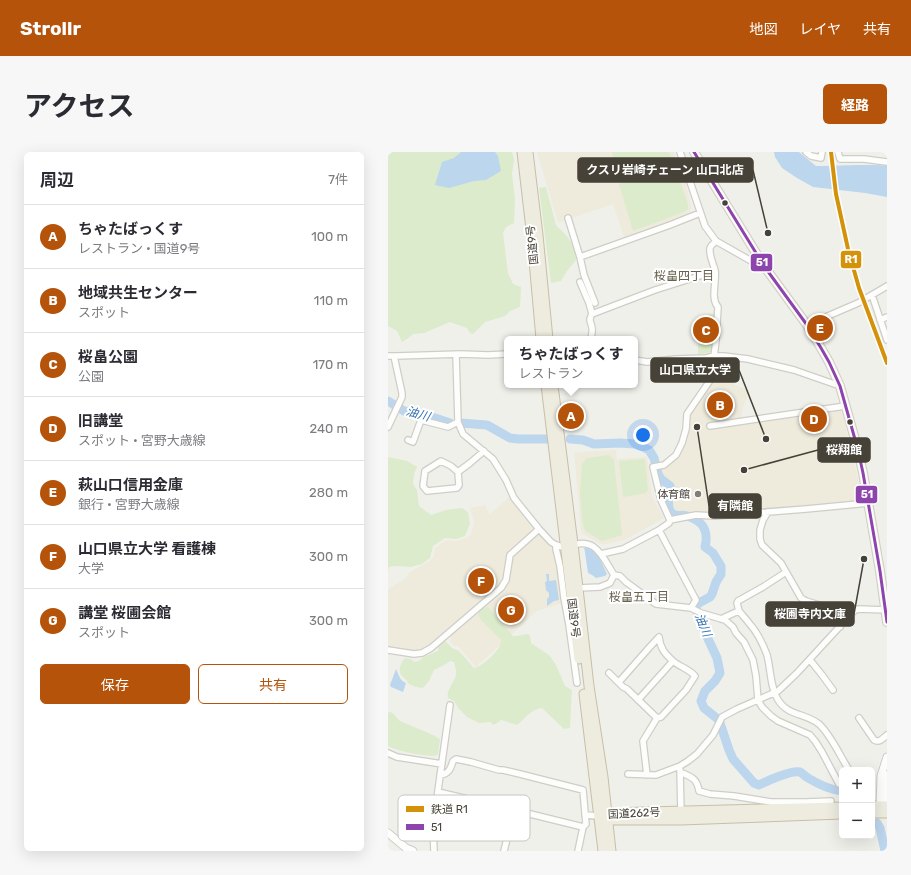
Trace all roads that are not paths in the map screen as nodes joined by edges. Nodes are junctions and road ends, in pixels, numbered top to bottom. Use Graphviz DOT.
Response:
graph roads {
  1 [pos="522,152"];
  2 [pos="528,152"];
  3 [pos="680,152"];
  4 [pos="694,152"];
  5 [pos="806,152"];
  6 [pos="822,152"];
  7 [pos="838,152"];
  8 [pos="887,162"];
  9 [pos="700,213"];
  10 [pos="568,218"];
  11 [pos="716,241"];
  12 [pos="580,257"];
  13 [pos="764,266"];
  14 [pos="715,271"];
  15 [pos="580,282"];
  16 [pos="887,286"];
  17 [pos="872,295"];
  18 [pos="595,303"];
  19 [pos="592,314"];
  20 [pos="887,317"];
  21 [pos="880,320"];
  22 [pos="807,325"];
  23 [pos="541,336"];
  24 [pos="548,336"];
  25 [pos="592,336"];
  26 [pos="887,340"];
  27 [pos="504,354"];
  28 [pos="456,355"];
  29 [pos="391,356"];
  30 [pos="714,356"];
  31 [pos="638,360"];
  32 [pos="840,386"];
  33 [pos="546,388"];
  34 [pos="553,388"];
  35 [pos="845,406"];
  36 [pos="390,418"];
  37 [pos="458,422"];
  38 [pos="710,426"];
  39 [pos="388,427"];
  40 [pos="413,442"];
  41 [pos="484,451"];
  42 [pos="458,472"];
  43 [pos="869,503"];
  44 [pos="768,512"];
  45 [pos="670,520"];
  46 [pos="539,529"];
  47 [pos="659,530"];
  48 [pos="556,545"];
  49 [pos="570,546"];
  50 [pos="601,554"];
  51 [pos="786,572"];
  52 [pos="614,575"];
  53 [pos="578,588"];
  54 [pos="691,608"];
  55 [pos="886,609"];
  56 [pos="739,611"];
  57 [pos="722,619"];
  58 [pos="887,622"];
  59 [pos="840,627"];
  60 [pos="388,650"];
  61 [pos="810,660"];
  62 [pos="673,661"];
  63 [pos="609,673"];
  64 [pos="619,682"];
  65 [pos="577,683"];
  66 [pos="833,690"];
  67 [pos="775,692"];
  68 [pos="638,700"];
  69 [pos="758,700"];
  70 [pos="450,705"];
  71 [pos="657,718"];
  72 [pos="859,718"];
  73 [pos="887,736"];
  74 [pos="388,753"];
  75 [pos="887,757"];
  76 [pos="442,764"];
  77 [pos="847,767"];
  78 [pos="680,769"];
  79 [pos="440,774"];
  80 [pos="628,774"];
  81 [pos="647,774"];
  82 [pos="887,775"];
  83 [pos="839,784"];
  84 [pos="438,792"];
  85 [pos="438,795"];
  86 [pos="452,795"];
  87 [pos="831,801"];
  88 [pos="839,807"];
  89 [pos="883,808"];
  90 [pos="530,814"];
  91 [pos="839,814"];
  92 [pos="585,815"];
  93 [pos="681,815"];
  94 [pos="604,816"];
  95 [pos="583,827"];
  96 [pos="388,833"];
  97 [pos="434,841"];
  98 [pos="506,841"];
  99 [pos="413,851"];
  100 [pos="434,851"];
  101 [pos="504,851"];
  102 [pos="578,851"];
  103 [pos="603,851"];
  104 [pos="611,851"];
  1 -- 23 [label="highway, 国道9号"];
  2 -- 24 [label="highway, 国道9号"];
  3 -- 9 [label="street"];
  4 -- 13 [label="main road"];
  5 -- 6 [label="street"];
  7 -- 8 [label="street"];
  9 -- 11 [label="street"];
  9 -- 12 [label="street"];
  10 -- 12 [label="street"];
  11 -- 13 [label="street"];
  11 -- 14 [label="street"];
  12 -- 18 [label="street"];
  13 -- 22 [label="main road"];
  14 -- 19 [label="street"];
  14 -- 30 [label="street"];
  15 -- 19 [label="street"];
  16 -- 17 [label="street"];
  17 -- 21 [label="street"];
  17 -- 22 [label="street"];
  19 -- 25 [label="street"];
  20 -- 21 [label="street"];
  21 -- 26 [label="street"];
  22 -- 32 [label="main road"];
  27 -- 28 [label="street"];
  28 -- 29 [label="street"];
  28 -- 37 [label="street"];
  29 -- 36 [label="street"];
  30 -- 31 [label="street"];
  30 -- 32 [label="street"];
  30 -- 45 [label="street"];
  32 -- 35 [label="main road"];
  33 -- 49 [label="highway, 国道9号"];
  34 -- 49 [label="highway, 国道9号"];
  35 -- 38 [label="street"];
  35 -- 43 [label="main road"];
  36 -- 39 [label="street"];
  37 -- 40 [label="street"];
  37 -- 41 [label="street"];
  41 -- 42 [label="street"];
  41 -- 46 [label="street"];
  42 -- 42 [label="street"];
  43 -- 44 [label="street"];
  43 -- 55 [label="main road"];
  44 -- 45 [label="street"];
  44 -- 51 [label="street"];
  45 -- 47 [label="street"];
  46 -- 48 [label="street"];
  46 -- 60 [label="street"];
  47 -- 50 [label="street"];
  47 -- 54 [label="street"];
  48 -- 49 [label="street"];
  48 -- 65 [label="street"];
  49 -- 50 [label="street"];
  49 -- 53 [label="highway, 国道9号"];
  49 -- 94 [label="highway, 国道9号"];
  50 -- 52 [label="street"];
  51 -- 56 [label="street"];
  51 -- 59 [label="street"];
  52 -- 53 [label="street"];
  52 -- 54 [label="street"];
  53 -- 94 [label="highway, 国道9号"];
  54 -- 57 [label="street"];
  55 -- 58 [label="main road"];
  55 -- 59 [label="street"];
  56 -- 57 [label="street"];
  56 -- 67 [label="street"];
  57 -- 69 [label="street"];
  59 -- 61 [label="street"];
  61 -- 66 [label="street"];
  61 -- 67 [label="street"];
  62 -- 64 [label="street"];
  62 -- 68 [label="street"];
  62 -- 71 [label="street"];
  63 -- 64 [label="street"];
  64 -- 68 [label="street"];
  67 -- 69 [label="street"];
  67 -- 77 [label="street"];
  68 -- 71 [label="street"];
  69 -- 78 [label="street"];
  69 -- 83 [label="street"];
  70 -- 76 [label="street"];
  71 -- 81 [label="street"];
  72 -- 73 [label="street"];
  74 -- 76 [label="street"];
  75 -- 89 [label="street"];
  76 -- 79 [label="street"];
  78 -- 81 [label="street"];
  78 -- 87 [label="street"];
  78 -- 93 [label="street"];
  79 -- 84 [label="street"];
  79 -- 92 [label="street"];
  80 -- 81 [label="street"];
  82 -- 89 [label="street"];
  84 -- 85 [label="street"];
  84 -- 86 [label="street"];
  88 -- 93 [label="highway, 国道262号"];
  90 -- 95 [label="street"];
  91 -- 93 [label="highway, 国道262号"];
  92 -- 94 [label="street"];
  92 -- 95 [label="street"];
  93 -- 94 [label="highway, 国道262号"];
  94 -- 103 [label="highway, 国道9号"];
  94 -- 104 [label="highway, 国道9号"];
  95 -- 102 [label="street"];
  96 -- 99 [label="street"];
  97 -- 100 [label="street"];
  98 -- 101 [label="street"];
}
